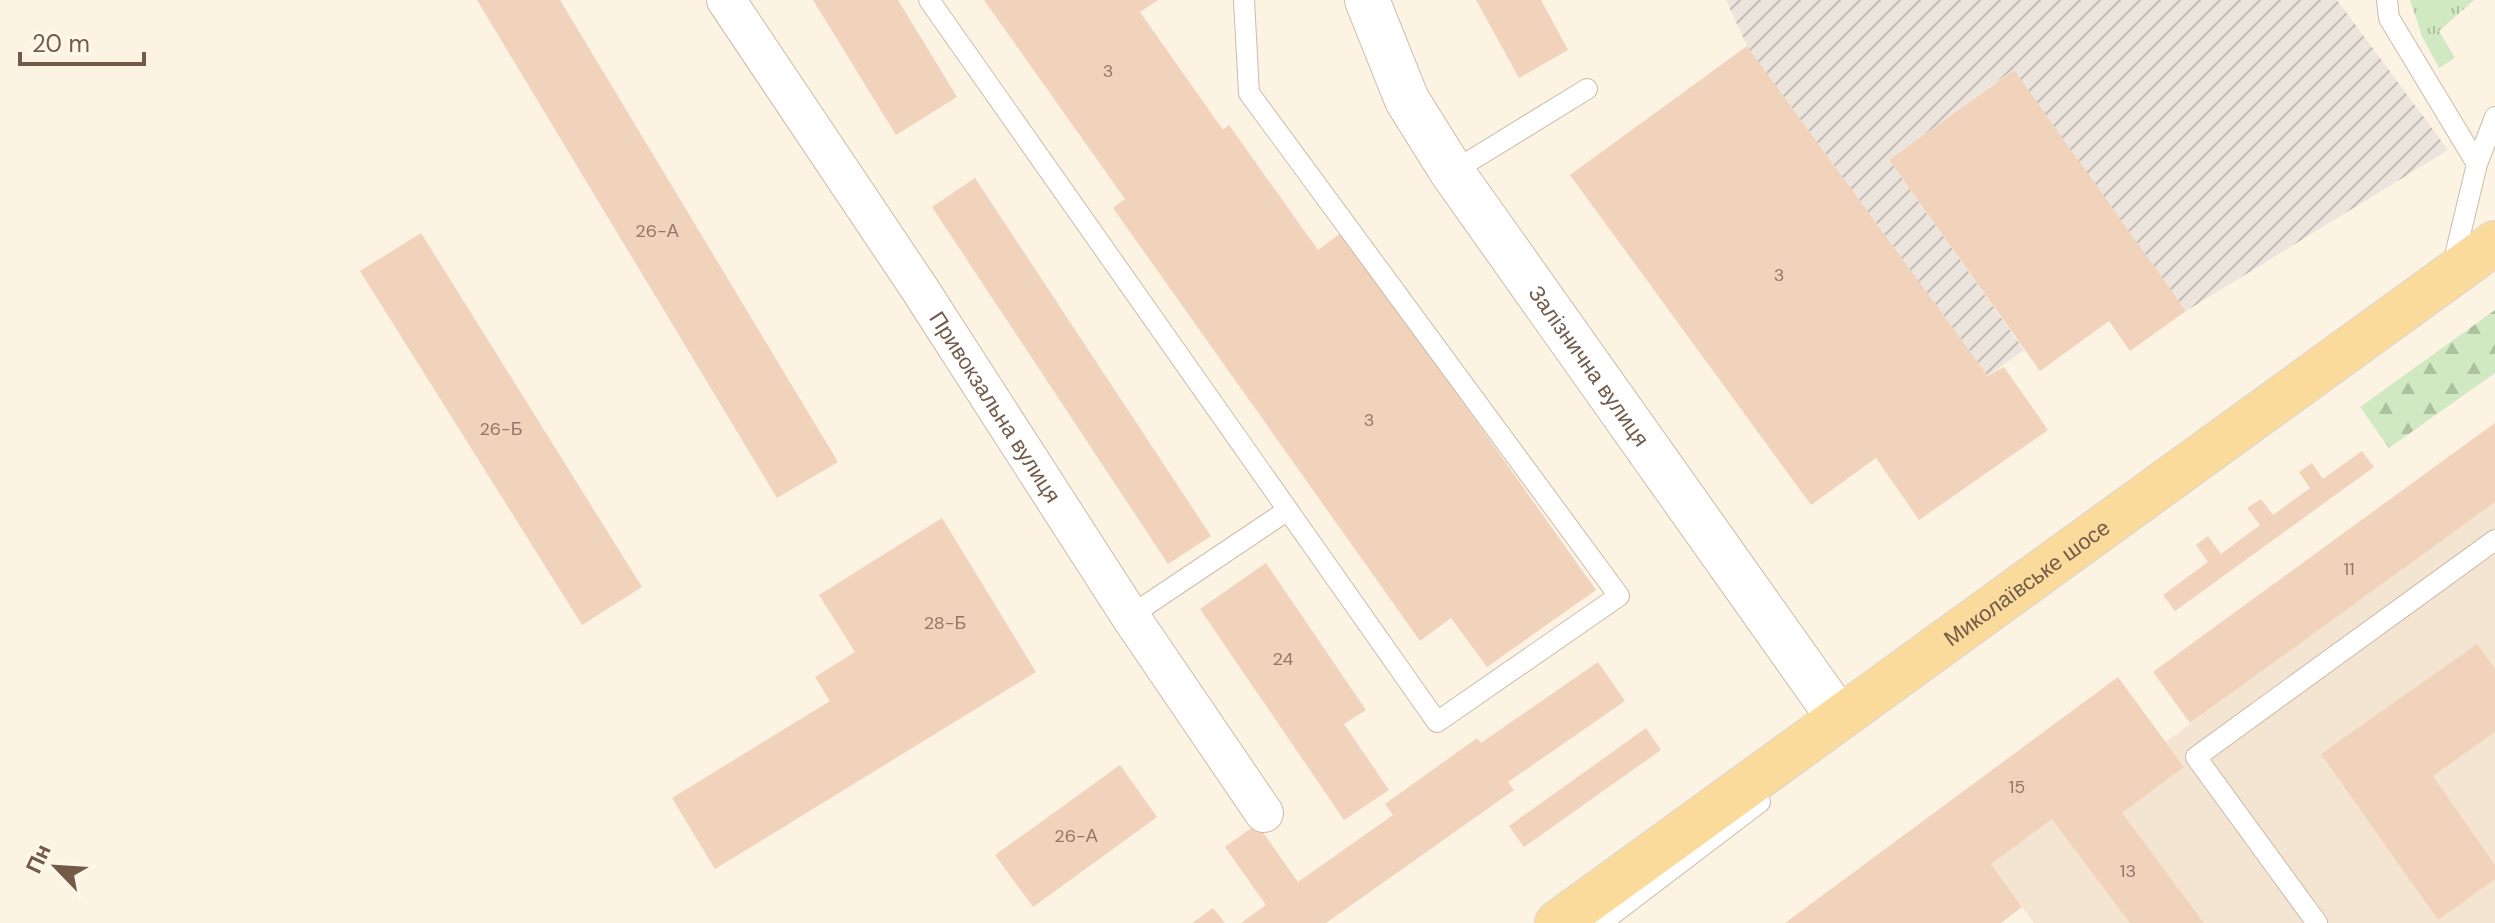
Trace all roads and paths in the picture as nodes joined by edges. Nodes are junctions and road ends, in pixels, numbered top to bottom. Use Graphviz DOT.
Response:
graph roads {
  1 [pos="726,0"];
  2 [pos="929,0"];
  3 [pos="1244,0"];
  4 [pos="1367,0"];
  5 [pos="2387,0"];
  6 [pos="1587,89"];
  7 [pos="2495,117"];
  8 [pos="2477,164"];
  9 [pos="1452,172"];
  10 [pos="2495,243"];
  11 [pos="2450,275"];
  12 [pos="1288,510"];
  13 [pos="2495,540"];
  14 [pos="1130,616"];
  15 [pos="1839,718"];
  16 [pos="1801,772"];
  17 [pos="1777,790"];
  18 [pos="1264,813"];
  19 [pos="1557,923"];
  20 [pos="1601,923"];
  21 [pos="2317,923"];
  1 -- 14 [label="street, Привокзальна вулиця"];
  2 -- 12 [label="lane"];
  3 -- 12 [label="lane"];
  4 -- 9 [label="street, Залізнична вулиця"];
  5 -- 8 [label="lane"];
  6 -- 9 [label="lane"];
  7 -- 8 [label="lane"];
  8 -- 11 [label="lane"];
  9 -- 15 [label="street, Залізнична вулиця"];
  10 -- 11 [label="main road, Миколаївське шосе"];
  11 -- 15 [label="main road, Миколаївське шосе"];
  12 -- 14 [label="lane"];
  13 -- 21 [label="lane"];
  14 -- 18 [label="street, Привокзальна вулиця"];
  15 -- 16 [label="lane"];
  15 -- 19 [label="main road, Миколаївське шосе"];
  17 -- 20 [label="lane"];
}
